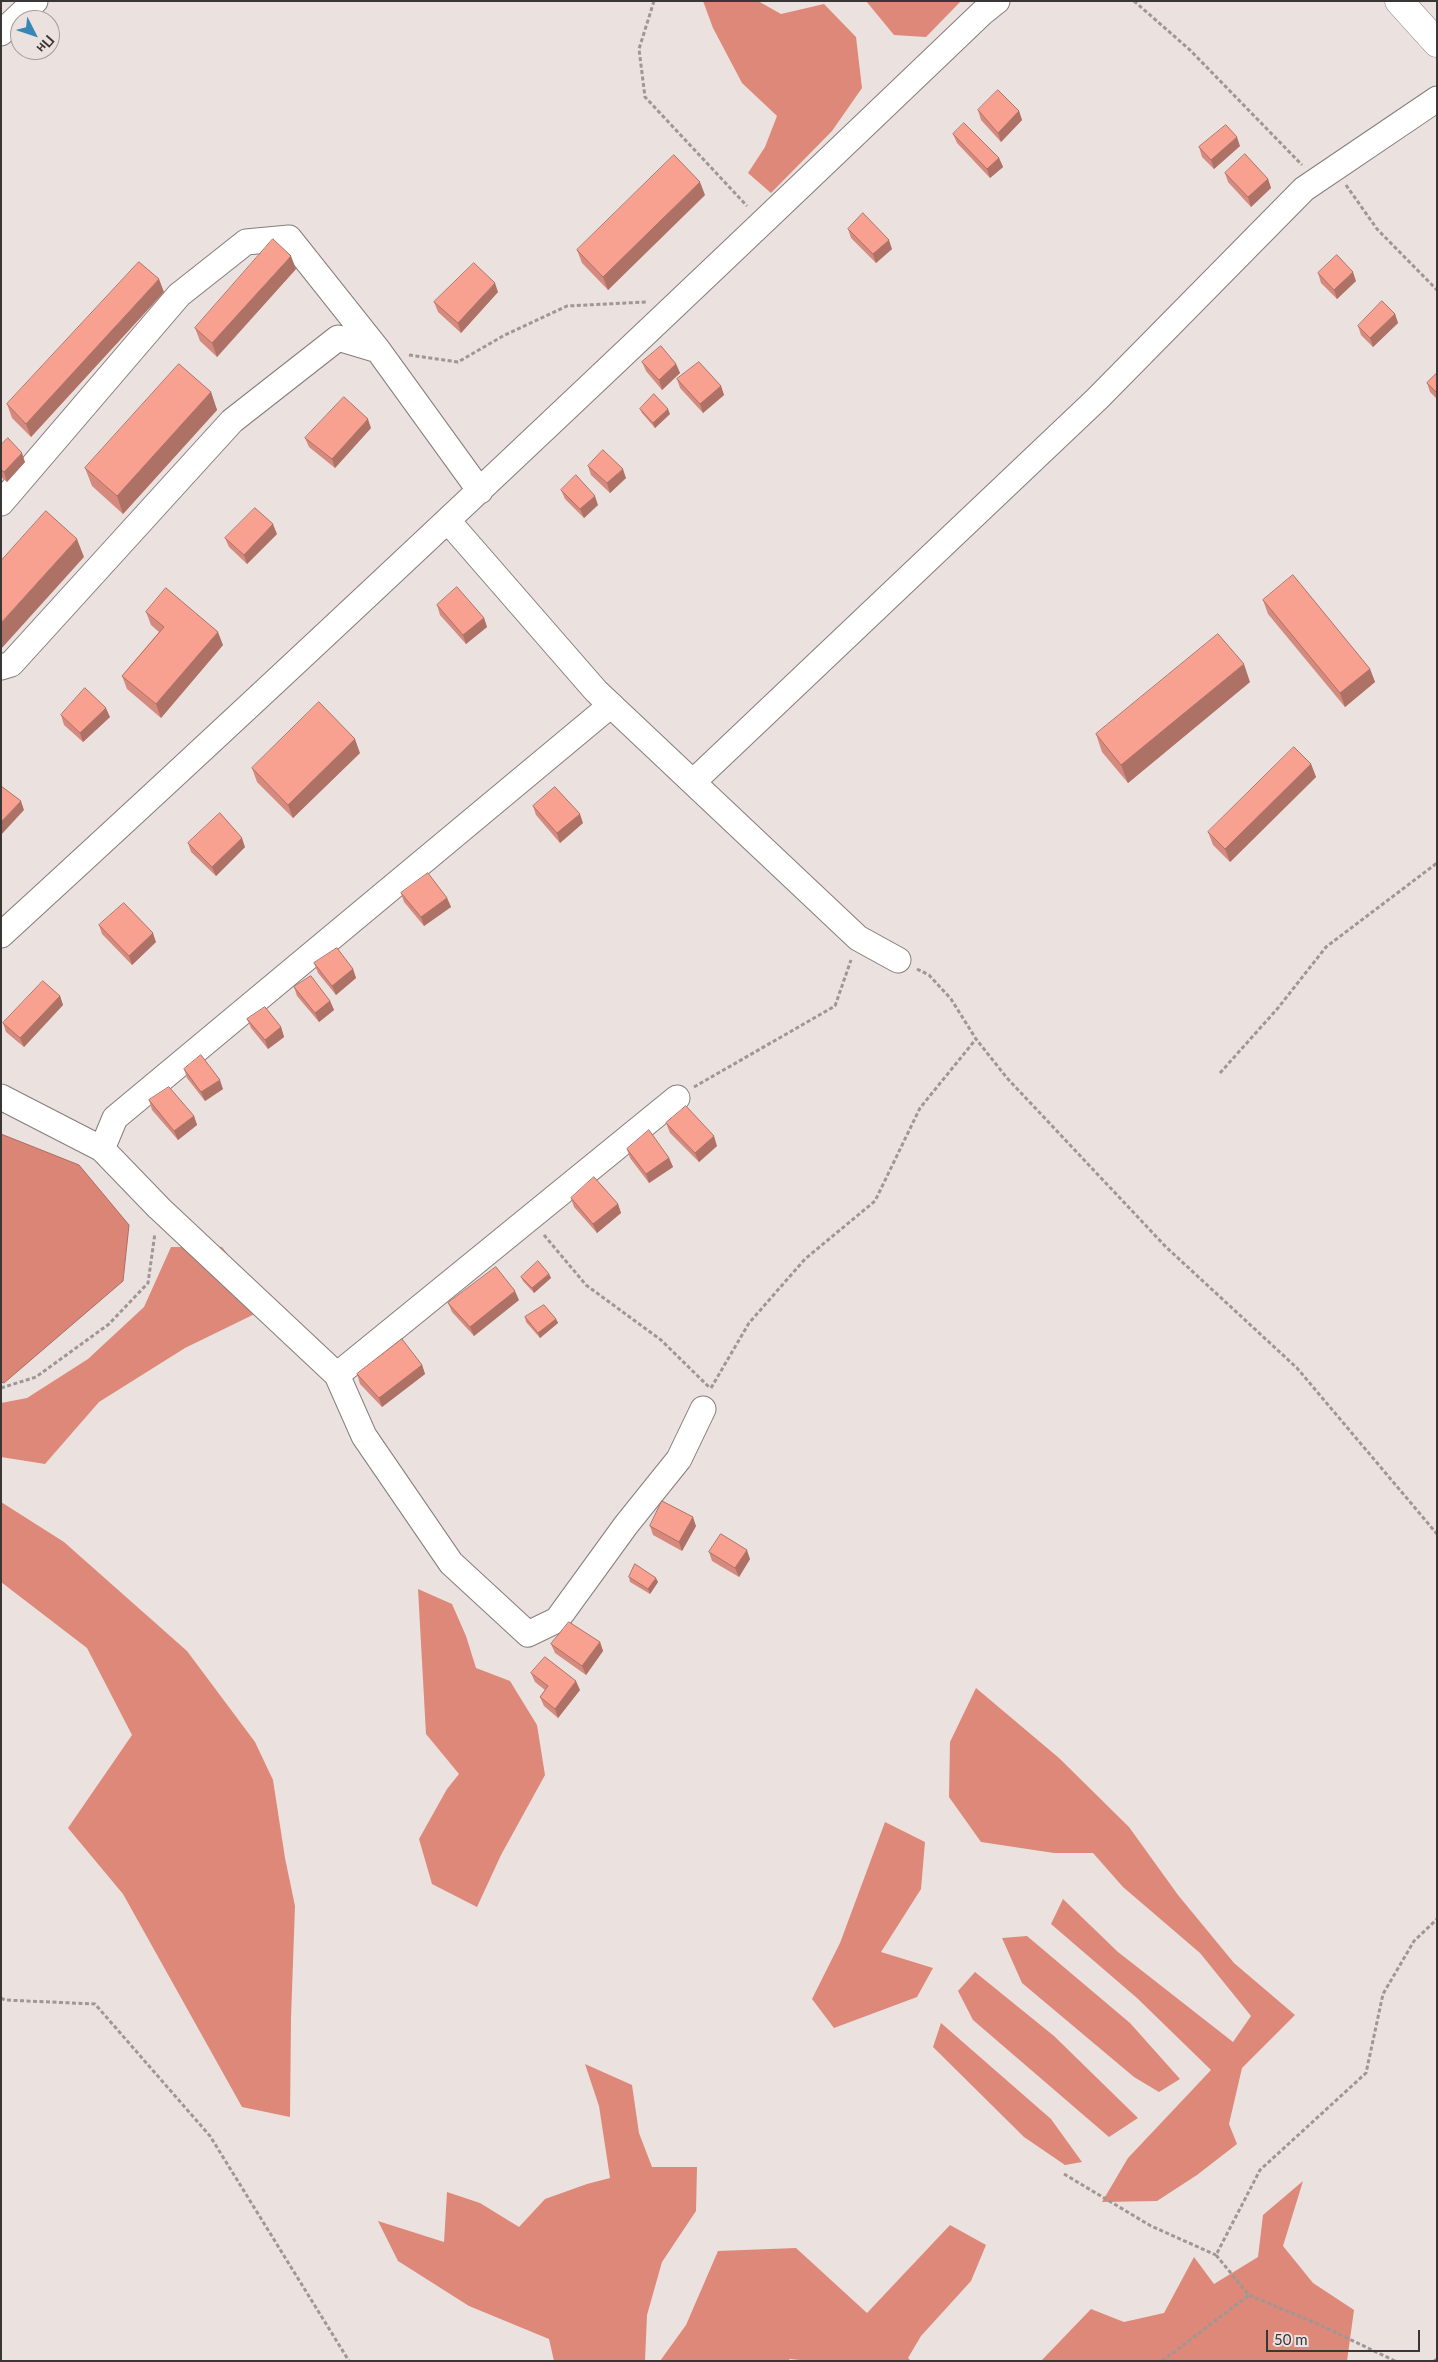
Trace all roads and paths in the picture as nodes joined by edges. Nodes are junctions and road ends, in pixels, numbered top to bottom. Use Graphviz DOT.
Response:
graph roads {
  1 [pos="36,1"];
  2 [pos="654,1"];
  3 [pos="997,1"];
  4 [pos="1134,1"];
  5 [pos="1399,1"];
  6 [pos="3,27"];
  7 [pos="1437,43"];
  8 [pos="1437,99"];
  9 [pos="1326,174"];
  10 [pos="763,222"];
  11 [pos="1437,290"];
  12 [pos="682,301"];
  13 [pos="378,350"];
  14 [pos="480,491"];
  15 [pos="1,502"];
  16 [pos="448,521"];
  17 [pos="1,667"];
  18 [pos="611,705"];
  19 [pos="693,782"];
  20 [pos="1437,863"];
  21 [pos="1,935"];
  22 [pos="858,938"];
  23 [pos="898,960"];
  24 [pos="976,1039"];
  25 [pos="1220,1073"];
  26 [pos="1,1097"];
  27 [pos="677,1098"];
  28 [pos="102,1149"];
  29 [pos="159,1208"];
  30 [pos="529,1218"];
  31 [pos="337,1375"];
  32 [pos="1,1388"];
  33 [pos="707,1399"];
  34 [pos="1437,1534"];
  35 [pos="1437,1919"];
  36 [pos="1,1998"];
  37 [pos="1064,2174"];
  38 [pos="1216,2255"];
  39 [pos="1249,2296"];
  40 [pos="349,2361"];
  41 [pos="1162,2361"];
  42 [pos="1395,2361"];
  1 -- 6 [label="street"];
  2 -- 10 [label="path"];
  3 -- 10 [label="street"];
  4 -- 9 [label="path"];
  5 -- 7 [label="street"];
  8 -- 9 [label="street"];
  9 -- 11 [label="path"];
  9 -- 19 [label="street"];
  10 -- 12 [label="street"];
  12 -- 13 [label="path"];
  12 -- 14 [label="street"];
  13 -- 14 [label="street"];
  13 -- 15 [label="street"];
  13 -- 17 [label="street"];
  14 -- 16 [label="street"];
  16 -- 18 [label="street"];
  16 -- 21 [label="street"];
  18 -- 19 [label="street"];
  18 -- 28 [label="street"];
  19 -- 22 [label="street"];
  20 -- 25 [label="path"];
  22 -- 23 [label="street"];
  22 -- 27 [label="path"];
  23 -- 24 [label="path"];
  24 -- 33 [label="path"];
  24 -- 34 [label="path"];
  26 -- 28 [label="street"];
  27 -- 30 [label="street"];
  28 -- 29 [label="street"];
  29 -- 31 [label="street"];
  29 -- 32 [label="path"];
  30 -- 31 [label="street"];
  30 -- 33 [label="path"];
  31 -- 33 [label="street"];
  35 -- 38 [label="path"];
  36 -- 40 [label="path"];
  37 -- 38 [label="path"];
  38 -- 39 [label="path"];
  39 -- 41 [label="path"];
  39 -- 42 [label="path"];
}
